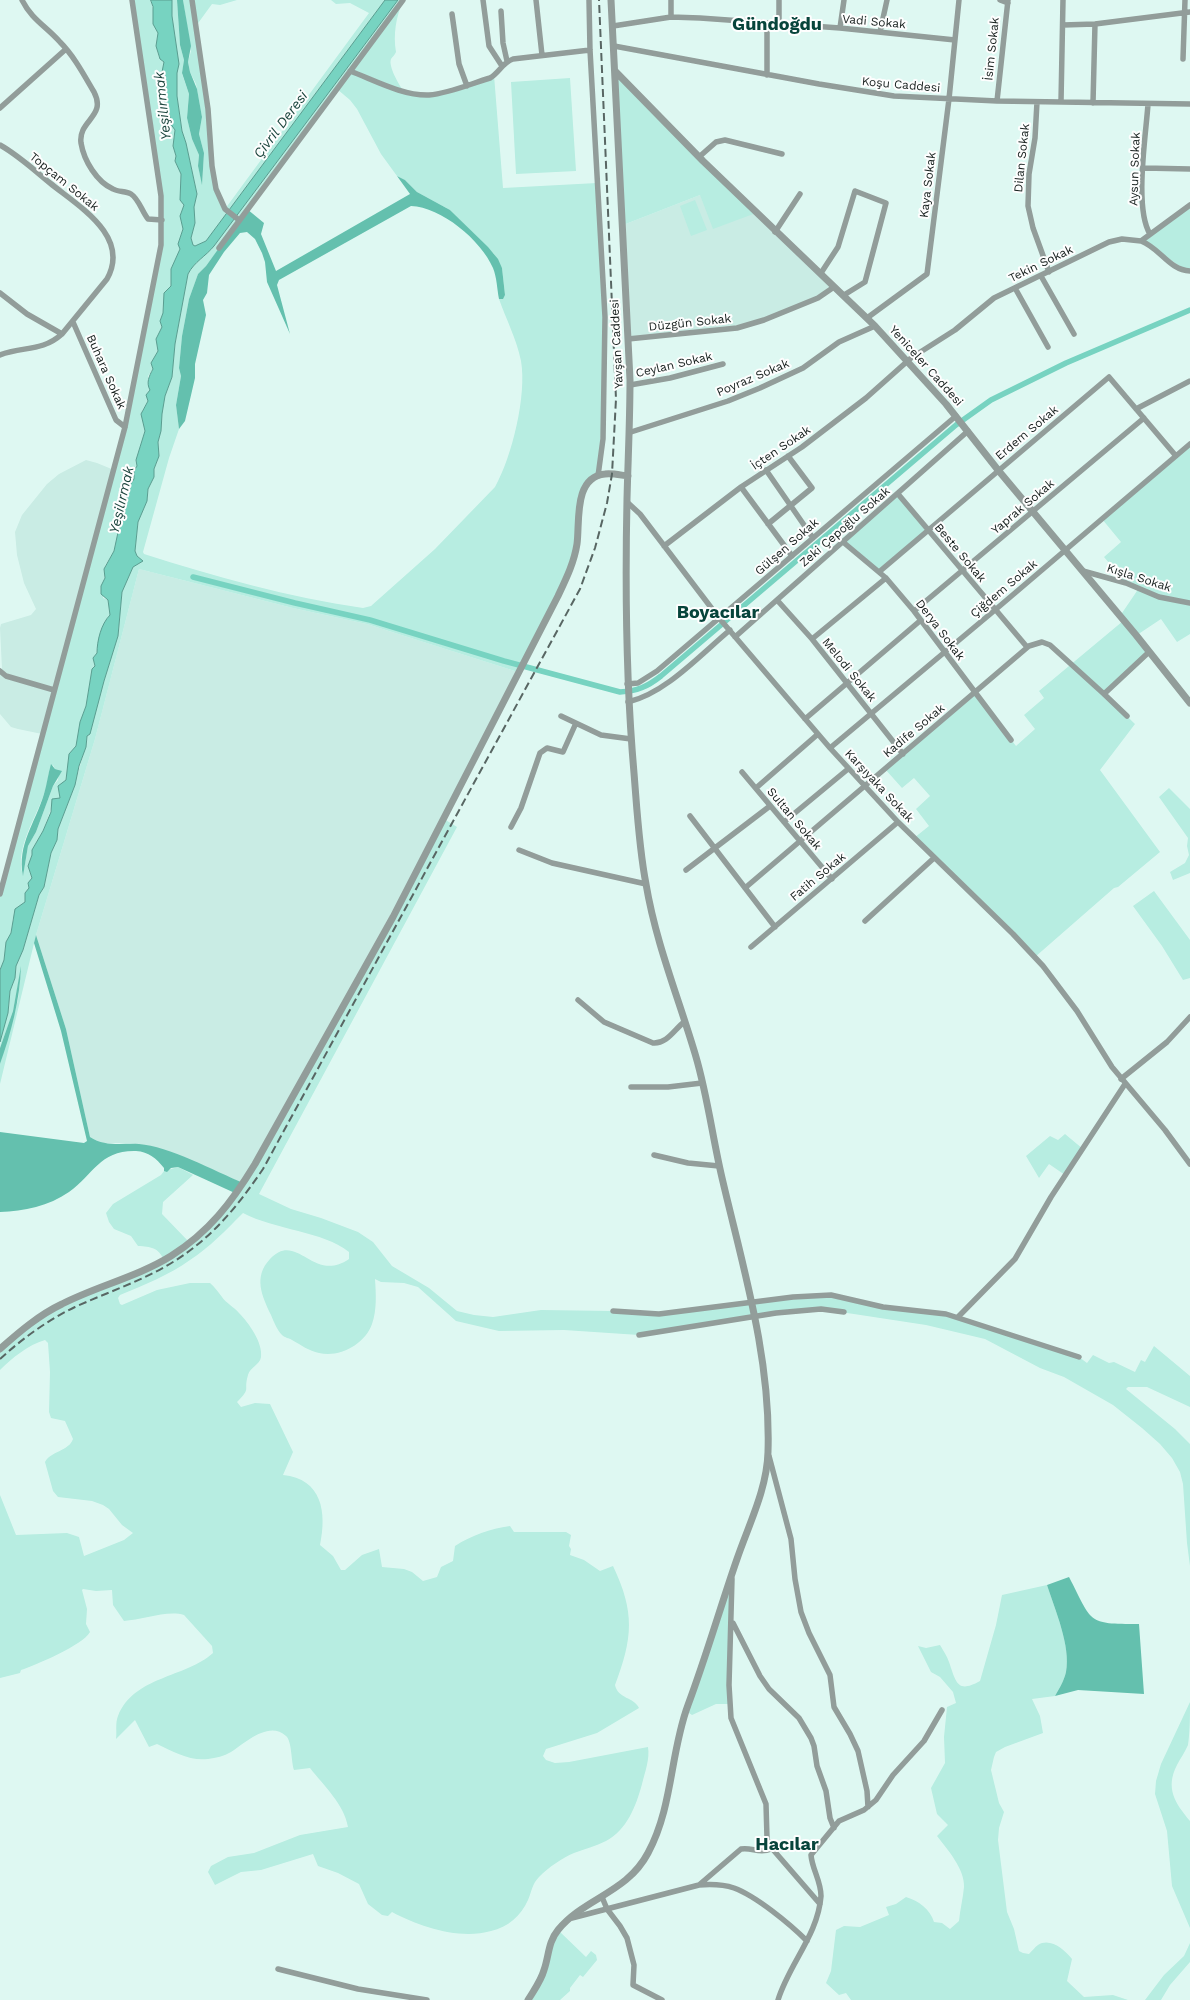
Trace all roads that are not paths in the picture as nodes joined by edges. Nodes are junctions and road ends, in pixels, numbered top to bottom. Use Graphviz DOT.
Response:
graph roads {
  1 [pos="22,0"];
  2 [pos="132,0"];
  3 [pos="192,0"];
  4 [pos="402,0"];
  5 [pos="483,0"];
  6 [pos="536,0"];
  7 [pos="589,0"];
  8 [pos="611,0"];
  9 [pos="671,0"];
  10 [pos="779,0"];
  11 [pos="844,0"];
  12 [pos="887,0"];
  13 [pos="958,0"];
  14 [pos="1000,0"];
  15 [pos="1063,0"];
  16 [pos="1184,0"];
  17 [pos="1008,1"];
  18 [pos="501,11"];
  19 [pos="1187,12"];
  20 [pos="452,14"];
  21 [pos="671,17"];
  22 [pos="767,24"];
  23 [pos="1096,24"];
  24 [pos="779,25"];
  25 [pos="1063,25"];
  26 [pos="613,26"];
  27 [pos="840,28"];
  28 [pos="880,32"];
  29 [pos="955,40"];
  30 [pos="614,46"];
  31 [pos="66,48"];
  32 [pos="590,50"];
  33 [pos="542,55"];
  34 [pos="1183,59"];
  35 [pos="508,61"];
  36 [pos="502,66"];
  37 [pos="616,70"];
  38 [pos="350,71"];
  39 [pos="767,74"];
  40 [pos="467,86"];
  41 [pos="949,99"];
  42 [pos="997,101"];
  43 [pos="1037,102"];
  44 [pos="1061,102"];
  45 [pos="1093,103"];
  46 [pos="1148,104"];
  47 [pos="1190,104"];
  48 [pos="0,108"];
  49 [pos="0,145"];
  50 [pos="782,154"];
  51 [pos="699,157"];
  52 [pos="1144,168"];
  53 [pos="1190,169"];
  54 [pos="800,194"];
  55 [pos="1190,205"];
  56 [pos="237,219"];
  57 [pos="162,220"];
  58 [pos="775,232"];
  59 [pos="1150,234"];
  60 [pos="1141,241"];
  61 [pos="219,248"];
  62 [pos="1190,271"];
  63 [pos="1049,272"];
  64 [pos="821,273"];
  65 [pos="1041,276"];
  66 [pos="834,286"];
  67 [pos="1015,288"];
  68 [pos="0,293"];
  69 [pos="844,295"];
  70 [pos="867,318"];
  71 [pos="73,322"];
  72 [pos="876,326"];
  73 [pos="62,334"];
  74 [pos="1074,334"];
  75 [pos="628,339"];
  76 [pos="1048,347"];
  77 [pos="0,355"];
  78 [pos="906,362"];
  79 [pos="723,364"];
  80 [pos="1190,381"];
  81 [pos="630,385"];
  82 [pos="1136,409"];
  83 [pos="957,417"];
  84 [pos="1144,418"];
  85 [pos="125,428"];
  86 [pos="966,429"];
  87 [pos="631,432"];
  88 [pos="1190,444"];
  89 [pos="788,456"];
  90 [pos="1176,456"];
  91 [pos="766,470"];
  92 [pos="998,470"];
  93 [pos="598,476"];
  94 [pos="628,476"];
  95 [pos="741,487"];
  96 [pos="898,494"];
  97 [pos="627,502"];
  98 [pos="790,505"];
  99 [pos="1033,512"];
  100 [pos="768,524"];
  101 [pos="928,530"];
  102 [pos="813,538"];
  103 [pos="843,542"];
  104 [pos="664,546"];
  105 [pos="1065,551"];
  106 [pos="792,556"];
  107 [pos="962,571"];
  108 [pos="1083,571"];
  109 [pos="879,572"];
  110 [pos="886,578"];
  111 [pos="777,600"];
  112 [pos="1190,602"];
  113 [pos="995,610"];
  114 [pos="914,611"];
  115 [pos="720,619"];
  116 [pos="921,620"];
  117 [pos="728,628"];
  118 [pos="736,637"];
  119 [pos="812,639"];
  120 [pos="1027,647"];
  121 [pos="945,652"];
  122 [pos="1149,652"];
  123 [pos="0,671"];
  124 [pos="847,683"];
  125 [pos="54,690"];
  126 [pos="627,692"];
  127 [pos="975,692"];
  128 [pos="1104,694"];
  129 [pos="1190,703"];
  130 [pos="871,714"];
  131 [pos="561,716"];
  132 [pos="1127,716"];
  133 [pos="805,719"];
  134 [pos="576,723"];
  135 [pos="818,734"];
  136 [pos="631,739"];
  137 [pos="1011,740"];
  138 [pos="830,748"];
  139 [pos="903,754"];
  140 [pos="848,769"];
  141 [pos="742,772"];
  142 [pos="865,786"];
  143 [pos="756,788"];
  144 [pos="770,806"];
  145 [pos="690,816"];
  146 [pos="784,822"];
  147 [pos="898,822"];
  148 [pos="512,827"];
  149 [pos="800,841"];
  150 [pos="714,848"];
  151 [pos="519,850"];
  152 [pos="934,858"];
  153 [pos="686,870"];
  154 [pos="832,879"];
  155 [pos="646,884"];
  156 [pos="745,888"];
  157 [pos="0,894"];
  158 [pos="865,920"];
  159 [pos="775,927"];
  160 [pos="751,948"];
  161 [pos="578,1000"];
  162 [pos="1190,1017"];
  163 [pos="684,1022"];
  164 [pos="1123,1081"];
  165 [pos="702,1083"];
  166 [pos="631,1087"];
  167 [pos="654,1155"];
  168 [pos="1190,1164"];
  169 [pos="719,1166"];
  170 [pos="752,1301"];
  171 [pos="613,1311"];
  172 [pos="844,1312"];
  173 [pos="756,1315"];
  174 [pos="958,1317"];
  175 [pos="639,1335"];
  176 [pos="0,1349"];
  177 [pos="1079,1357"];
  178 [pos="768,1454"];
  179 [pos="732,1574"];
  180 [pos="731,1618"];
  181 [pos="942,1710"];
  182 [pos="868,1807"];
  183 [pos="834,1828"];
  184 [pos="771,1849"];
  185 [pos="699,1885"];
  186 [pos="602,1897"];
  187 [pos="820,1904"];
  188 [pos="607,1909"];
  189 [pos="568,1919"];
  190 [pos="808,1941"];
  191 [pos="278,1969"];
  192 [pos="427,2000"];
  193 [pos="528,2000"];
  194 [pos="662,2000"];
  195 [pos="778,2000"];
  1 -- 31 [label="street"];
  2 -- 57 [label="street"];
  3 -- 56 [label="street"];
  4 -- 38 [label="street"];
  5 -- 36 [label="street"];
  6 -- 33 [label="street"];
  7 -- 32 [label="street"];
  8 -- 26 [label="street, Yavşan Caddesi"];
  9 -- 21 [label="street"];
  10 -- 24 [label="street"];
  11 -- 27 [label="street"];
  12 -- 28 [label="street"];
  13 -- 29 [label="street, Kaya Sokak"];
  14 -- 17 [label="street"];
  15 -- 25 [label="street"];
  16 -- 19 [label="street"];
  17 -- 42 [label="street, İsim Sokak"];
  18 -- 35 [label="street"];
  19 -- 23 [label="street"];
  19 -- 34 [label="street"];
  20 -- 40 [label="street"];
  21 -- 22 [label="street, Vadi Sokak"];
  21 -- 26 [label="street, Vadi Sokak"];
  22 -- 24 [label="street, Vadi Sokak"];
  22 -- 39 [label="street"];
  23 -- 25 [label="street"];
  23 -- 45 [label="street"];
  24 -- 27 [label="street, Vadi Sokak"];
  25 -- 44 [label="street"];
  26 -- 30 [label="street, Yavşan Caddesi"];
  27 -- 28 [label="street, Vadi Sokak"];
  28 -- 29 [label="street, Vadi Sokak"];
  29 -- 41 [label="street, Kaya Sokak"];
  30 -- 37 [label="street, Yavşan Caddesi"];
  30 -- 39 [label="street, Koşu Caddesi"];
  31 -- 48 [label="street"];
  31 -- 57 [label="street"];
  32 -- 33 [label="street"];
  32 -- 93 [label="street"];
  33 -- 35 [label="street"];
  35 -- 36 [label="street"];
  36 -- 40 [label="street"];
  37 -- 51 [label="street, Yeniceler Caddesi"];
  37 -- 75 [label="street, Yavşan Caddesi"];
  38 -- 40 [label="street"];
  38 -- 56 [label="street"];
  39 -- 41 [label="street, Koşu Caddesi"];
  41 -- 42 [label="street, Koşu Caddesi"];
  41 -- 70 [label="street, Kaya Sokak"];
  42 -- 43 [label="street, Koşu Caddesi"];
  43 -- 44 [label="street, Koşu Caddesi"];
  43 -- 63 [label="street, Dilan Sokak"];
  44 -- 45 [label="street, Koşu Caddesi"];
  45 -- 46 [label="street, Koşu Caddesi"];
  46 -- 47 [label="street, Koşu Caddesi"];
  46 -- 52 [label="street, Aysun Sokak"];
  49 -- 71 [label="street, Topçam Sokak"];
  50 -- 51 [label="street"];
  51 -- 58 [label="street, Yeniceler Caddesi"];
  52 -- 53 [label="street"];
  52 -- 59 [label="street, Aysun Sokak"];
  54 -- 58 [label="street"];
  55 -- 59 [label="street"];
  56 -- 61 [label="street"];
  57 -- 85 [label="street"];
  58 -- 64 [label="street, Yeniceler Caddesi"];
  59 -- 60 [label="street"];
  60 -- 62 [label="street"];
  60 -- 63 [label="street, Tekin Sokak"];
  63 -- 65 [label="street, Tekin Sokak"];
  64 -- 66 [label="street, Yeniceler Caddesi"];
  64 -- 69 [label="street"];
  65 -- 67 [label="street, Tekin Sokak"];
  65 -- 74 [label="street"];
  66 -- 69 [label="street, Yeniceler Caddesi"];
  66 -- 75 [label="street, Düzgün Sokak"];
  67 -- 76 [label="street"];
  67 -- 78 [label="street, Tekin Sokak"];
  68 -- 73 [label="street"];
  69 -- 70 [label="street, Yeniceler Caddesi"];
  70 -- 72 [label="street, Yeniceler Caddesi"];
  71 -- 73 [label="street, Topçam Sokak"];
  71 -- 85 [label="street, Buhara Sokak"];
  72 -- 78 [label="street, Yeniceler Caddesi"];
  72 -- 87 [label="street, Poyraz Sokak"];
  73 -- 77 [label="street, Topçam Sokak"];
  75 -- 81 [label="street, Yavşan Caddesi"];
  78 -- 83 [label="street, Yeniceler Caddesi"];
  78 -- 89 [label="street, İçten Sokak"];
  79 -- 81 [label="street, Ceylan Sokak"];
  80 -- 82 [label="street"];
  81 -- 87 [label="street, Yavşan Caddesi"];
  82 -- 84 [label="street, Erdem Sokak"];
  82 -- 92 [label="street, Erdem Sokak"];
  83 -- 86 [label="street, Yeniceler Caddesi"];
  83 -- 102 [label="street, Gülşen Sokak"];
  84 -- 90 [label="street, Erdem Sokak"];
  84 -- 99 [label="street, Yaprak Sokak"];
  85 -- 125 [label="street"];
  86 -- 92 [label="street, Yeniceler Caddesi"];
  86 -- 96 [label="street, Zeki Çepoğlu Sokak"];
  87 -- 94 [label="street, Yavşan Caddesi"];
  88 -- 90 [label="street, Çiğdem Sokak"];
  89 -- 91 [label="street, İçten Sokak"];
  89 -- 98 [label="street"];
  90 -- 105 [label="street, Çiğdem Sokak"];
  91 -- 95 [label="street, İçten Sokak"];
  91 -- 98 [label="street"];
  92 -- 99 [label="street, Yeniceler Caddesi"];
  92 -- 101 [label="street, Erdem Sokak"];
  93 -- 94 [label="street"];
  93 -- 176 [label="street"];
  94 -- 97 [label="street, Yavşan Caddesi"];
  95 -- 100 [label="street"];
  95 -- 104 [label="street, İçten Sokak"];
  96 -- 101 [label="street, Beste Sokak"];
  96 -- 103 [label="street, Zeki Çepoğlu Sokak"];
  97 -- 104 [label="street, Karşıyaka Sokak"];
  97 -- 126 [label="street, Yavşan Caddesi"];
  98 -- 100 [label="street"];
  98 -- 102 [label="street"];
  99 -- 105 [label="street, Yeniceler Caddesi"];
  99 -- 107 [label="street, Yaprak Sokak"];
  100 -- 106 [label="street"];
  101 -- 107 [label="street, Beste Sokak"];
  101 -- 109 [label="street, Erdem Sokak"];
  102 -- 106 [label="street, Gülşen Sokak"];
  103 -- 109 [label="street, Derya Sokak"];
  103 -- 111 [label="street, Zeki Çepoğlu Sokak"];
  104 -- 115 [label="street, Karşıyaka Sokak"];
  105 -- 108 [label="street, Yeniceler Caddesi"];
  105 -- 113 [label="street, Çiğdem Sokak"];
  106 -- 115 [label="street, Gülşen Sokak"];
  107 -- 113 [label="street, Beste Sokak"];
  107 -- 114 [label="street, Yaprak Sokak"];
  108 -- 112 [label="street, Kışla Sokak"];
  108 -- 122 [label="street, Yeniceler Caddesi"];
  109 -- 110 [label="street, Derya Sokak"];
  110 -- 114 [label="street, Derya Sokak"];
  110 -- 119 [label="street"];
  111 -- 118 [label="street, Zeki Çepoğlu Sokak"];
  111 -- 119 [label="street, Melodi Sokak"];
  113 -- 120 [label="street, Beste Sokak"];
  113 -- 121 [label="street, Çiğdem Sokak"];
  114 -- 116 [label="street, Derya Sokak"];
  115 -- 117 [label="street, Karşıyaka Sokak"];
  115 -- 126 [label="street, Gülşen Sokak"];
  116 -- 121 [label="street, Derya Sokak"];
  116 -- 124 [label="street"];
  117 -- 118 [label="street, Karşıyaka Sokak"];
  117 -- 126 [label="street"];
  118 -- 133 [label="street, Karşıyaka Sokak"];
  119 -- 124 [label="street, Melodi Sokak"];
  120 -- 127 [label="street, Kadife Sokak"];
  120 -- 128 [label="street"];
  121 -- 127 [label="street, Derya Sokak"];
  121 -- 130 [label="street, Çiğdem Sokak"];
  122 -- 128 [label="street"];
  122 -- 129 [label="street, Yeniceler Caddesi"];
  123 -- 125 [label="street"];
  124 -- 130 [label="street, Melodi Sokak"];
  124 -- 133 [label="street"];
  125 -- 157 [label="street"];
  126 -- 136 [label="street, Yavşan Caddesi"];
  127 -- 137 [label="street, Derya Sokak"];
  127 -- 139 [label="street, Kadife Sokak"];
  128 -- 132 [label="street"];
  130 -- 138 [label="street, Çiğdem Sokak"];
  130 -- 139 [label="street, Melodi Sokak"];
  131 -- 134 [label="street"];
  133 -- 135 [label="street, Karşıyaka Sokak"];
  134 -- 136 [label="street"];
  134 -- 148 [label="street"];
  135 -- 138 [label="street, Karşıyaka Sokak"];
  135 -- 143 [label="street"];
  136 -- 155 [label="street, Yavşan Caddesi"];
  138 -- 140 [label="street, Karşıyaka Sokak"];
  139 -- 142 [label="street, Kadife Sokak"];
  140 -- 142 [label="street, Karşıyaka Sokak"];
  140 -- 146 [label="street"];
  141 -- 143 [label="street, Sultan Sokak"];
  142 -- 147 [label="street, Karşıyaka Sokak"];
  142 -- 149 [label="street, Kadife Sokak"];
  143 -- 144 [label="street, Sultan Sokak"];
  144 -- 146 [label="street, Sultan Sokak"];
  144 -- 150 [label="street"];
  145 -- 150 [label="street"];
  146 -- 149 [label="street, Sultan Sokak"];
  147 -- 152 [label="street, Karşıyaka Sokak"];
  147 -- 154 [label="street, Fatih Sokak"];
  149 -- 154 [label="street, Sultan Sokak"];
  149 -- 156 [label="street, Kadife Sokak"];
  150 -- 153 [label="street"];
  150 -- 156 [label="street"];
  151 -- 155 [label="street"];
  152 -- 158 [label="street"];
  152 -- 164 [label="street, Karşıyaka Sokak"];
  154 -- 159 [label="street, Fatih Sokak"];
  155 -- 163 [label="street, Yavşan Caddesi"];
  156 -- 159 [label="street"];
  159 -- 160 [label="street, Fatih Sokak"];
  161 -- 163 [label="street"];
  162 -- 164 [label="street"];
  163 -- 165 [label="street, Yavşan Caddesi"];
  164 -- 168 [label="street, Karşıyaka Sokak"];
  164 -- 174 [label="street"];
  165 -- 166 [label="street"];
  165 -- 169 [label="street, Yavşan Caddesi"];
  167 -- 169 [label="street"];
  169 -- 170 [label="street, Yavşan Caddesi"];
  170 -- 171 [label="street"];
  170 -- 173 [label="street, Yavşan Caddesi"];
  170 -- 174 [label="street"];
  172 -- 173 [label="street"];
  173 -- 175 [label="street"];
  173 -- 178 [label="street, Yavşan Caddesi"];
  174 -- 177 [label="street"];
  178 -- 179 [label="street, Yavşan Caddesi"];
  178 -- 182 [label="street"];
  179 -- 180 [label="street"];
  179 -- 186 [label="street, Yavşan Caddesi"];
  180 -- 183 [label="street"];
  180 -- 184 [label="street"];
  181 -- 182 [label="street"];
  182 -- 183 [label="street"];
  183 -- 187 [label="street"];
  184 -- 185 [label="street"];
  184 -- 187 [label="street"];
  185 -- 188 [label="street"];
  185 -- 190 [label="street"];
  186 -- 188 [label="street"];
  186 -- 189 [label="street, Yavşan Caddesi"];
  187 -- 190 [label="street"];
  188 -- 189 [label="street"];
  188 -- 194 [label="street"];
  189 -- 193 [label="street, Yavşan Caddesi"];
  190 -- 195 [label="street"];
  191 -- 192 [label="street"];
}
